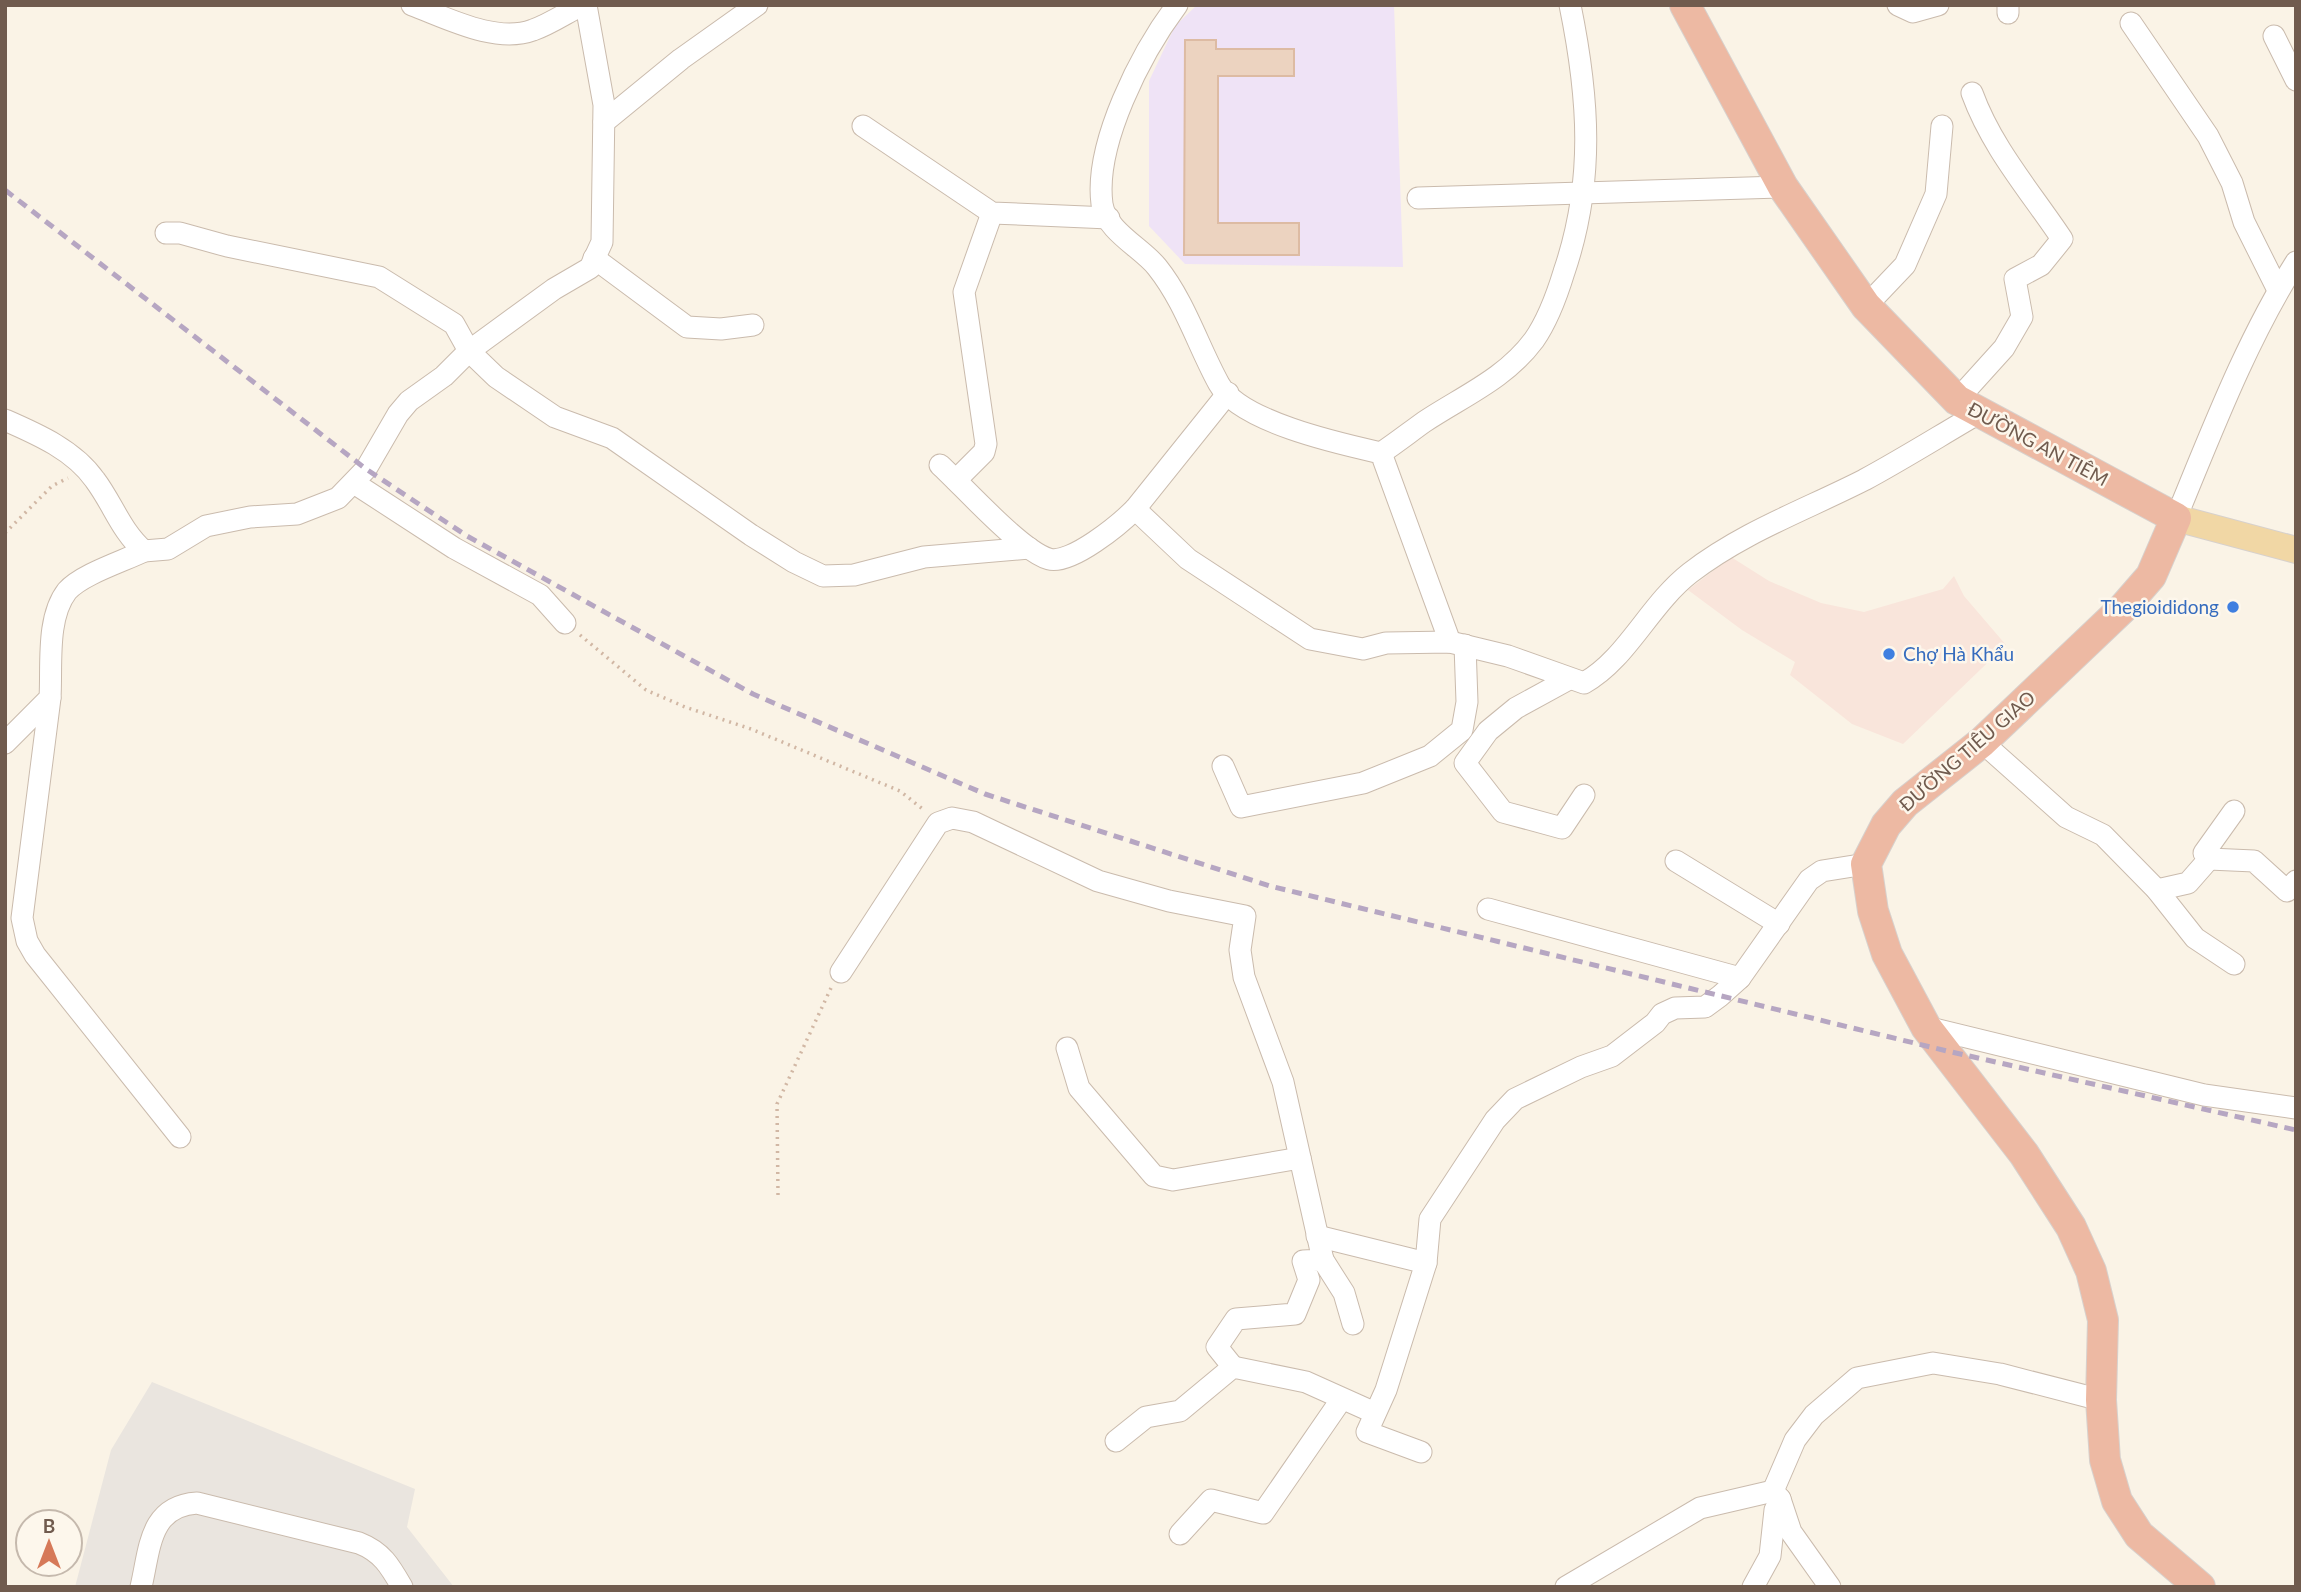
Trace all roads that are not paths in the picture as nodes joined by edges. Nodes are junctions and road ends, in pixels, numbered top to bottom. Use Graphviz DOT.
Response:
graph roads {
  1 [pos="412,5"];
  2 [pos="584,5"];
  3 [pos="757,5"];
  4 [pos="1177,5"];
  5 [pos="1570,5"];
  6 [pos="1685,5"];
  7 [pos="1898,5"];
  8 [pos="1938,5"];
  9 [pos="2131,23"];
  10 [pos="2274,36"];
  11 [pos="2296,80"];
  12 [pos="1972,93"];
  13 [pos="604,122"];
  14 [pos="863,126"];
  15 [pos="1942,126"];
  16 [pos="1783,187"];
  17 [pos="1585,194"];
  18 [pos="1418,198"];
  19 [pos="992,213"];
  20 [pos="1109,218"];
  21 [pos="166,233"];
  22 [pos="594,258"];
  23 [pos="2296,262"];
  24 [pos="2278,290"];
  25 [pos="1866,306"];
  26 [pos="753,326"];
  27 [pos="469,351"];
  28 [pos="1228,393"];
  29 [pos="1968,406"];
  30 [pos="5,420"];
  31 [pos="1381,453"];
  32 [pos="940,465"];
  33 [pos="956,480"];
  34 [pos="354,483"];
  35 [pos="1135,509"];
  36 [pos="2176,518"];
  37 [pos="1029,548"];
  38 [pos="2296,550"];
  39 [pos="144,551"];
  40 [pos="565,623"];
  41 [pos="1458,643"];
  42 [pos="1569,679"];
  43 [pos="50,698"];
  44 [pos="1464,719"];
  45 [pos="1488,730"];
  46 [pos="1982,742"];
  47 [pos="5,743"];
  48 [pos="1223,766"];
  49 [pos="1584,795"];
  50 [pos="2234,811"];
  51 [pos="2209,859"];
  52 [pos="1676,861"];
  53 [pos="1866,864"];
  54 [pos="2296,881"];
  55 [pos="2157,890"];
  56 [pos="1488,909"];
  57 [pos="1779,924"];
  58 [pos="2234,964"];
  59 [pos="841,972"];
  60 [pos="1740,978"];
  61 [pos="1926,1027"];
  62 [pos="1067,1048"];
  63 [pos="2295,1107"];
  64 [pos="180,1137"];
  65 [pos="1300,1158"];
  66 [pos="1317,1236"];
  67 [pos="1323,1260"];
  68 [pos="1426,1263"];
  69 [pos="1353,1324"];
  70 [pos="1233,1367"];
  71 [pos="1341,1400"];
  72 [pos="2101,1400"];
  73 [pos="1375,1413"];
  74 [pos="1116,1441"];
  75 [pos="1421,1452"];
  76 [pos="1777,1495"];
  77 [pos="1180,1534"];
  78 [pos="141,1587"];
  79 [pos="402,1587"];
  80 [pos="1566,1587"];
  81 [pos="1753,1587"];
  82 [pos="1830,1587"];
  83 [pos="2200,1587"];
  1 -- 2 [label="street"];
  2 -- 13 [label="street"];
  3 -- 13 [label="street"];
  4 -- 20 [label="street"];
  5 -- 17 [label="street"];
  6 -- 16 [label="highway, ĐƯỜNG AN TIÊM"];
  7 -- 8 [label="street"];
  9 -- 24 [label="street"];
  10 -- 11 [label="street"];
  12 -- 29 [label="street"];
  13 -- 22 [label="street"];
  14 -- 19 [label="street"];
  15 -- 25 [label="street"];
  16 -- 17 [label="street"];
  16 -- 25 [label="highway, ĐƯỜNG AN TIÊM"];
  17 -- 18 [label="street"];
  17 -- 31 [label="street"];
  19 -- 20 [label="street"];
  19 -- 33 [label="street"];
  20 -- 28 [label="street"];
  21 -- 27 [label="street"];
  22 -- 26 [label="street"];
  22 -- 27 [label="street"];
  23 -- 24 [label="street, ĐƯỜNG TIÊU GIAO"];
  24 -- 36 [label="street, ĐƯỜNG TIÊU GIAO"];
  25 -- 29 [label="highway, ĐƯỜNG AN TIÊM"];
  27 -- 34 [label="street"];
  27 -- 37 [label="street"];
  28 -- 31 [label="street"];
  28 -- 35 [label="street"];
  29 -- 36 [label="highway, ĐƯỜNG AN TIÊM"];
  29 -- 42 [label="street"];
  30 -- 39 [label="street"];
  31 -- 41 [label="street"];
  32 -- 33 [label="street"];
  33 -- 37 [label="street"];
  34 -- 39 [label="street"];
  34 -- 40 [label="street"];
  35 -- 37 [label="street"];
  35 -- 41 [label="street"];
  36 -- 38 [label="main road, ĐƯỜNG AN TIÊM"];
  36 -- 46 [label="highway, ĐƯỜNG TIÊU GIAO"];
  39 -- 43 [label="street"];
  41 -- 42 [label="street"];
  41 -- 44 [label="street"];
  42 -- 45 [label="street"];
  43 -- 47 [label="street"];
  43 -- 64 [label="street"];
  44 -- 45 [label="street"];
  44 -- 48 [label="street"];
  45 -- 49 [label="street"];
  46 -- 53 [label="highway, ĐƯỜNG TIÊU GIAO"];
  46 -- 55 [label="street"];
  50 -- 51 [label="street"];
  51 -- 54 [label="street"];
  51 -- 55 [label="street"];
  52 -- 57 [label="street"];
  53 -- 57 [label="street"];
  53 -- 61 [label="highway"];
  55 -- 58 [label="street"];
  56 -- 60 [label="street"];
  57 -- 60 [label="street"];
  59 -- 65 [label="street"];
  60 -- 68 [label="street"];
  61 -- 63 [label="street"];
  61 -- 72 [label="highway"];
  62 -- 65 [label="street"];
  65 -- 66 [label="street"];
  66 -- 67 [label="street"];
  66 -- 68 [label="street"];
  67 -- 69 [label="street"];
  67 -- 70 [label="street"];
  68 -- 73 [label="street"];
  70 -- 71 [label="street"];
  70 -- 74 [label="street"];
  71 -- 73 [label="street"];
  71 -- 77 [label="street"];
  72 -- 76 [label="street"];
  72 -- 83 [label="highway"];
  73 -- 75 [label="street"];
  76 -- 80 [label="street"];
  76 -- 81 [label="street"];
  76 -- 82 [label="street"];
  78 -- 79 [label="street"];
}
